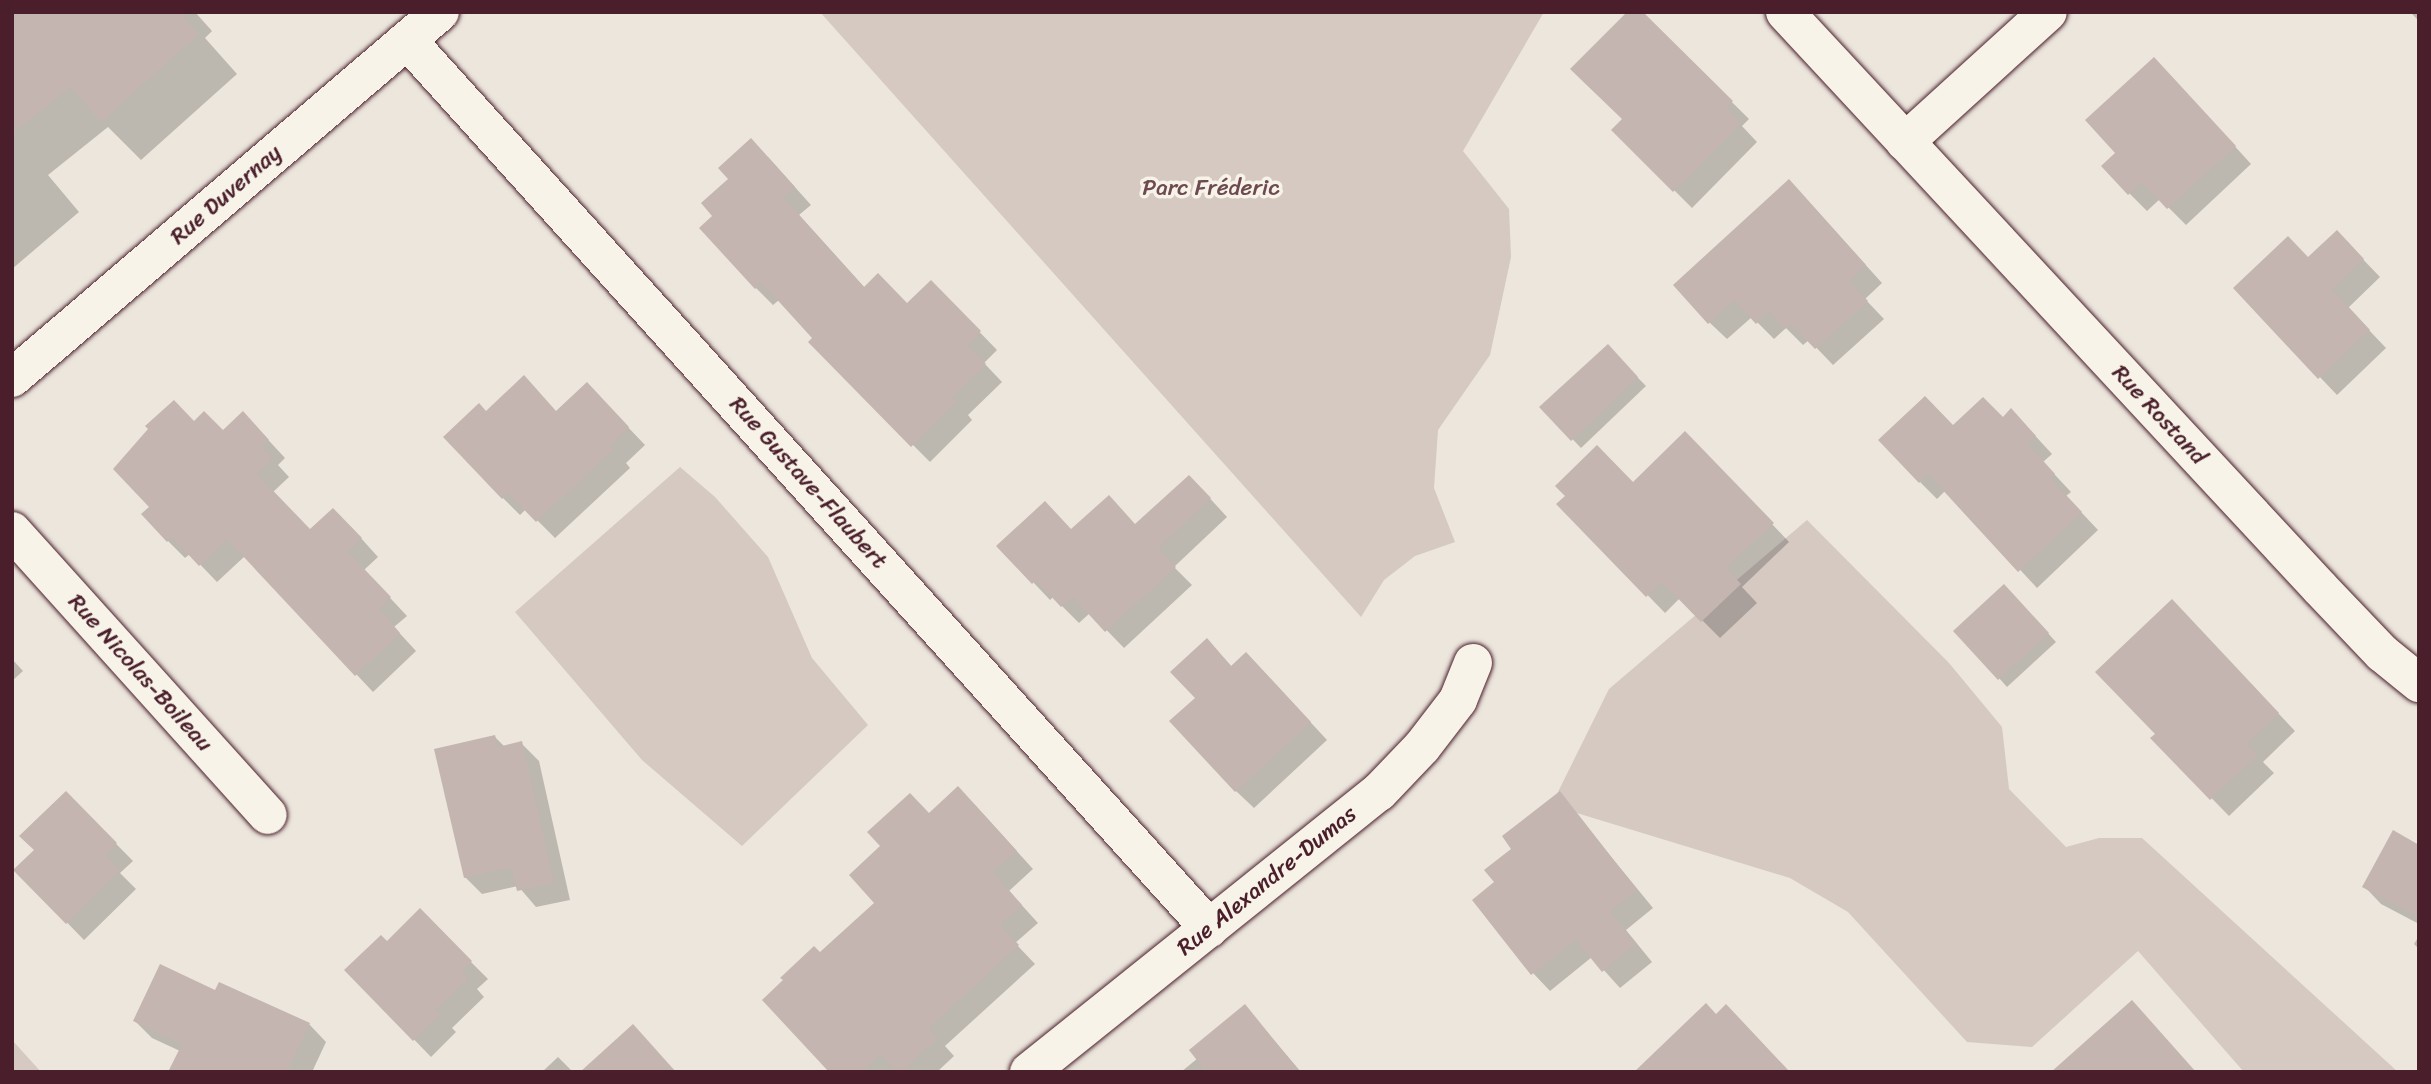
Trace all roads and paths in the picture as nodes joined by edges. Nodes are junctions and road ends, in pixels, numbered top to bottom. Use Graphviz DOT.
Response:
graph roads {
  1 [pos="440,12"];
  2 [pos="1785,12"];
  3 [pos="2048,12"];
  4 [pos="407,40"];
  5 [pos="1905,142"];
  6 [pos="12,377"];
  7 [pos="12,531"];
  8 [pos="1473,663"];
  9 [pos="2419,683"];
  10 [pos="268,815"];
  11 [pos="1209,928"];
  12 [pos="1029,1072"];
  1 -- 4 [label="street, Rue Duvernay"];
  2 -- 5 [label="street, Rue Rostand"];
  3 -- 5 [label="street"];
  4 -- 6 [label="street, Rue Duvernay"];
  4 -- 11 [label="street, Rue Gustave-Flaubert"];
  5 -- 9 [label="street, Rue Rostand"];
  7 -- 10 [label="street, Rue Nicolas-Boileau"];
  8 -- 11 [label="street, Rue Alexandre-Dumas"];
  11 -- 12 [label="street, Rue Alexandre-Dumas"];
}
